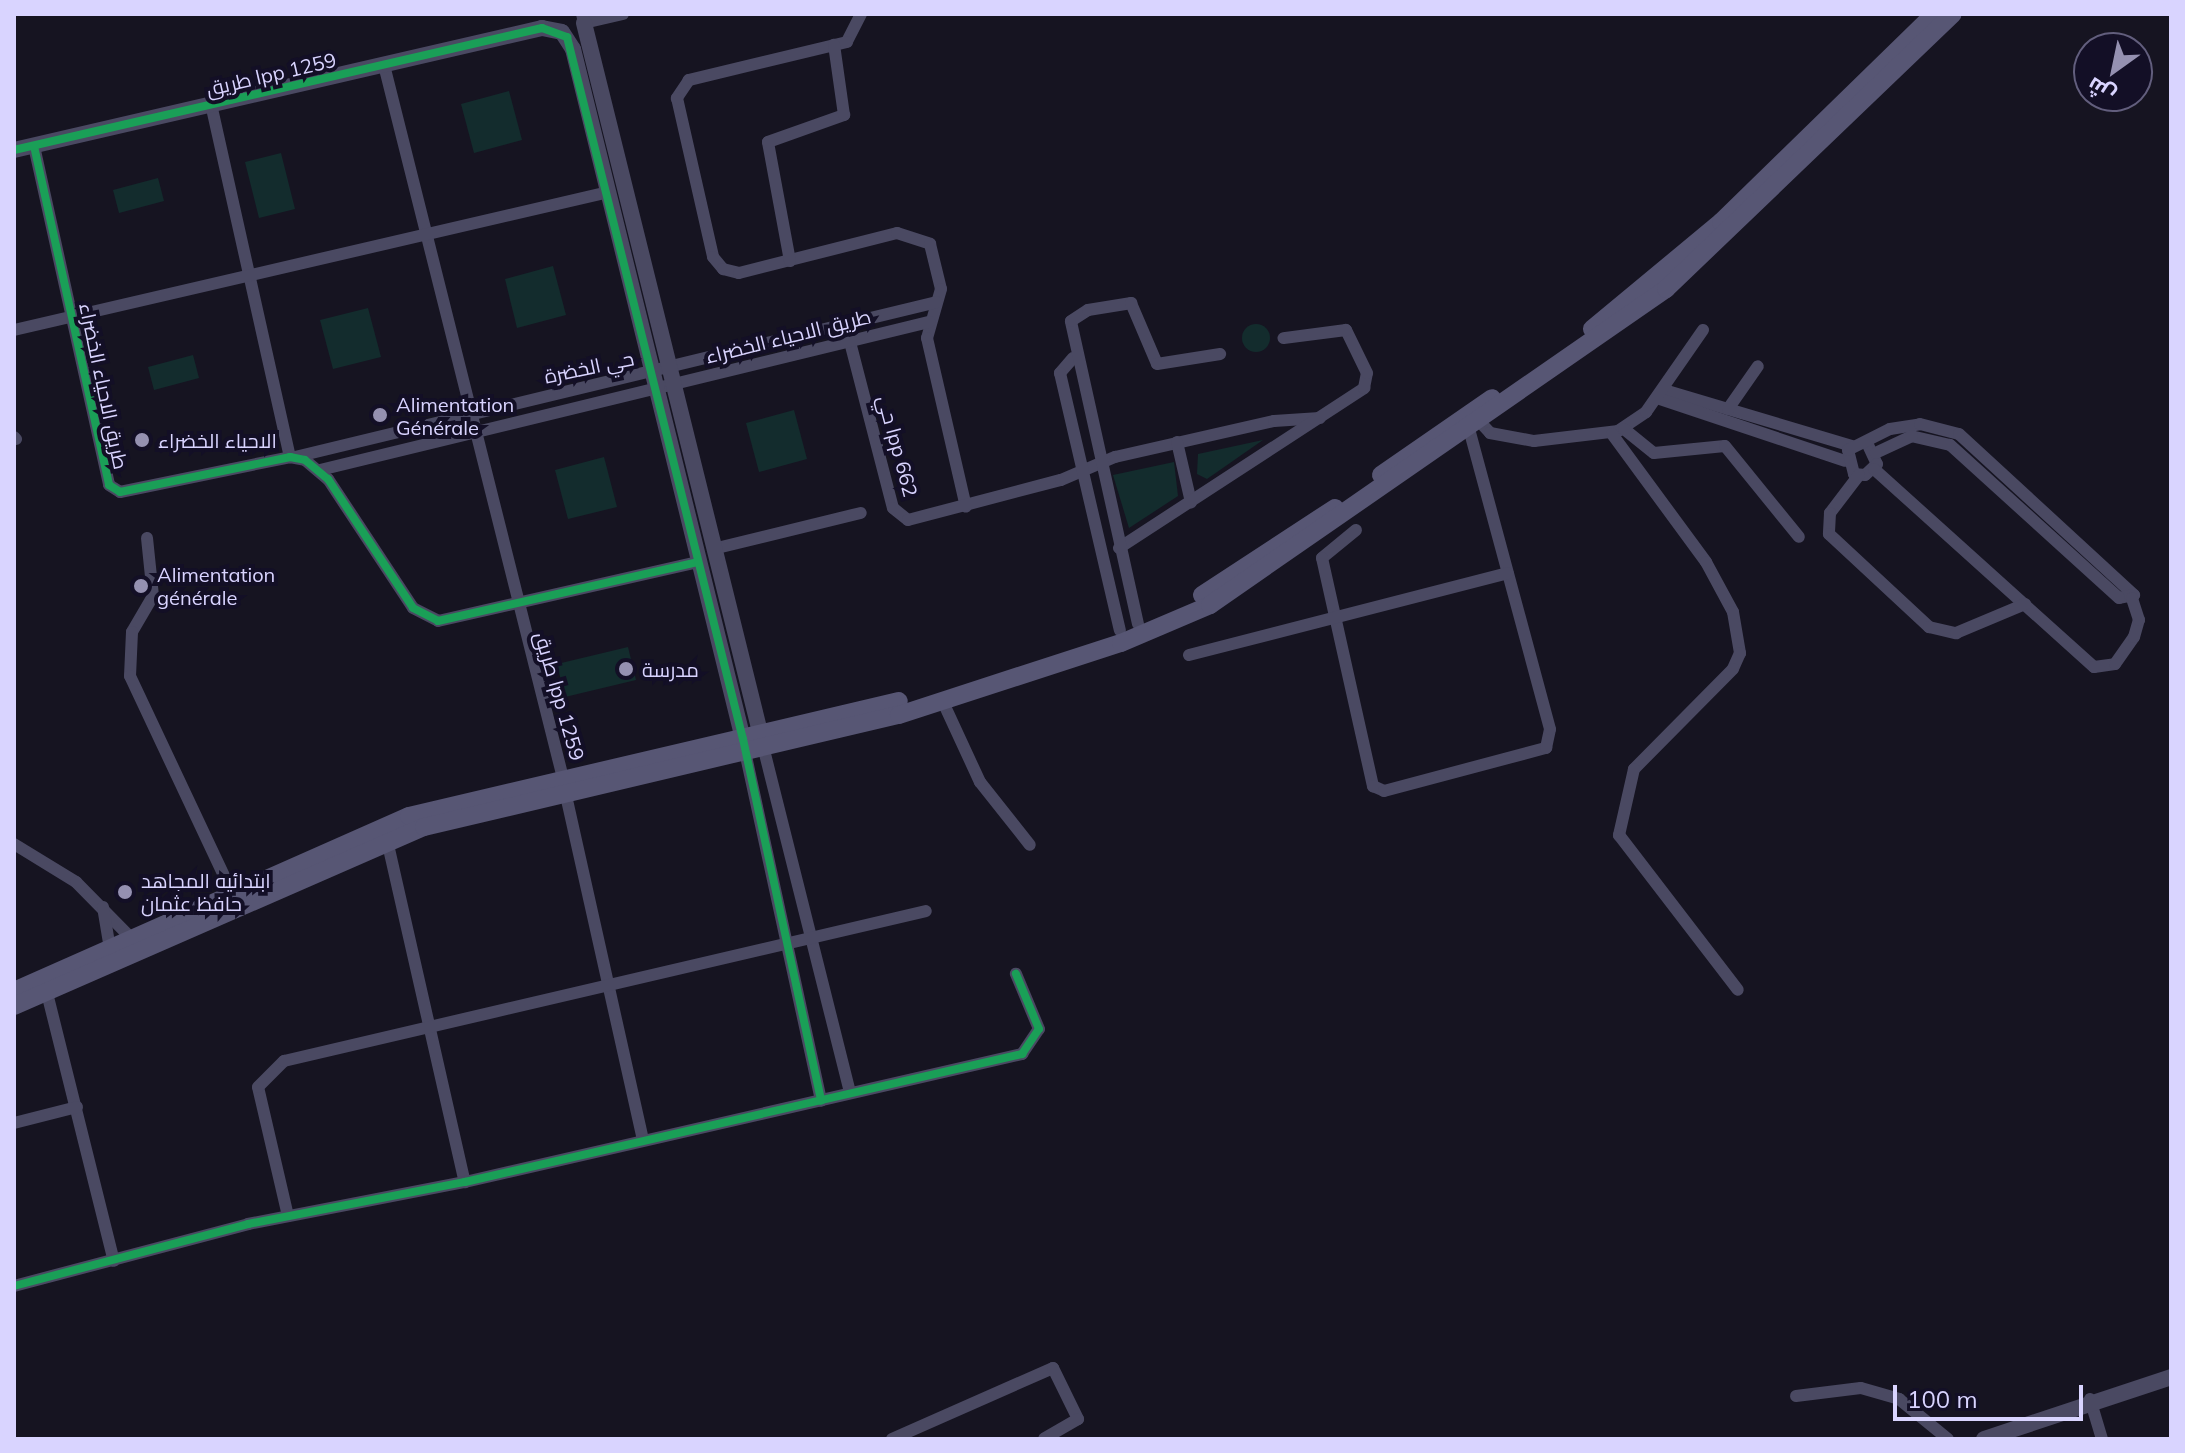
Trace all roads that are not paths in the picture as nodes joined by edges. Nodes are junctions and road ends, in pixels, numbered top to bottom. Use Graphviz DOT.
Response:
graph roads {
  1 [pos="623,14"];
  2 [pos="861,14"];
  3 [pos="1934,14"];
  4 [pos="1953,14"];
  5 [pos="583,19"];
  6 [pos="834,45"];
  7 [pos="384,65"];
  8 [pos="211,104"];
  9 [pos="34,146"];
  10 [pos="14,150"];
  11 [pos="609,192"];
  12 [pos="424,234"];
  13 [pos="790,261"];
  14 [pos="253,271"];
  15 [pos="937,302"];
  16 [pos="72,318"];
  17 [pos="929,322"];
  18 [pos="14,330"];
  19 [pos="1703,330"];
  20 [pos="1284,338"];
  21 [pos="850,342"];
  22 [pos="1220,354"];
  23 [pos="1073,358"];
  24 [pos="1758,366"];
  25 [pos="662,380"];
  26 [pos="1660,394"];
  27 [pos="1728,409"];
  28 [pos="466,415"];
  29 [pos="1320,418"];
  30 [pos="1474,424"];
  31 [pos="1772,429"];
  32 [pos="1618,431"];
  33 [pos="471,434"];
  34 [pos="1177,442"];
  35 [pos="1852,446"];
  36 [pos="1872,449"];
  37 [pos="292,457"];
  38 [pos="1845,461"];
  39 [pos="1099,464"];
  40 [pos="1874,469"];
  41 [pos="320,470"];
  42 [pos="1079,472"];
  43 [pos="1859,475"];
  44 [pos="1191,502"];
  45 [pos="966,507"];
  46 [pos="861,513"];
  47 [pos="1356,530"];
  48 [pos="1799,537"];
  49 [pos="147,538"];
  50 [pos="1119,548"];
  51 [pos="713,549"];
  52 [pos="697,562"];
  53 [pos="1508,573"];
  54 [pos="514,604"];
  55 [pos="2025,604"];
  56 [pos="1335,617"];
  57 [pos="1129,627"];
  58 [pos="1189,655"];
  59 [pos="943,702"];
  60 [pos="753,744"];
  61 [pos="564,784"];
  62 [pos="387,840"];
  63 [pos="14,844"];
  64 [pos="1030,845"];
  65 [pos="232,893"];
  66 [pos="103,907"];
  67 [pos="926,911"];
  68 [pos="811,938"];
  69 [pos="137,943"];
  70 [pos="787,944"];
  71 [pos="112,956"];
  72 [pos="1016,974"];
  73 [pos="607,989"];
  74 [pos="1738,990"];
  75 [pos="14,991"];
  76 [pos="47,993"];
  77 [pos="14,1006"];
  78 [pos="434,1031"];
  79 [pos="850,1092"];
  80 [pos="821,1101"];
  81 [pos="77,1107"];
  82 [pos="14,1123"];
  83 [pos="643,1139"];
  84 [pos="465,1182"];
  85 [pos="288,1216"];
  86 [pos="114,1261"];
  87 [pos="14,1286"];
  88 [pos="2171,1377"];
  89 [pos="1796,1396"];
  90 [pos="2090,1399"];
  91 [pos="892,1439"];
  92 [pos="1044,1439"];
  93 [pos="1948,1439"];
  94 [pos="1984,1439"];
  95 [pos="2102,1439"];
  1 -- 5 [label="street"];
  2 -- 6 [label="street"];
  3 -- 57 [label="main road"];
  4 -- 30 [label="main road"];
  5 -- 25 [label="street"];
  6 -- 13 [label="street"];
  6 -- 13 [label="street"];
  7 -- 8 [label="street, طريق lpp 1259"];
  7 -- 11 [label="street, طريق lpp 1259"];
  7 -- 12 [label="street, طريق lpp 1259"];
  8 -- 9 [label="street, طريق lpp 1259"];
  8 -- 14 [label="street"];
  9 -- 10 [label="street, طريق lpp 1259"];
  9 -- 16 [label="street, طريق الاحياء الخضراء"];
  11 -- 12 [label="street"];
  11 -- 25 [label="street"];
  12 -- 14 [label="street"];
  12 -- 28 [label="street, طريق lpp 1259"];
  13 -- 15 [label="street"];
  14 -- 16 [label="street"];
  14 -- 37 [label="street"];
  15 -- 17 [label="street"];
  15 -- 25 [label="street, حي الخضرة"];
  16 -- 18 [label="street"];
  16 -- 37 [label="street, طريق الاحياء الخضراء"];
  17 -- 21 [label="street, طريق الاحياء الخضراء"];
  17 -- 45 [label="street"];
  19 -- 26 [label="street"];
  20 -- 29 [label="street"];
  21 -- 25 [label="street, طريق الاحياء الخضراء"];
  21 -- 45 [label="street, حي lpp 662"];
  22 -- 23 [label="street"];
  23 -- 39 [label="street"];
  23 -- 42 [label="street"];
  24 -- 27 [label="street"];
  25 -- 28 [label="street, حي الخضرة"];
  25 -- 33 [label="street, طريق الاحياء الخضراء"];
  25 -- 51 [label="street"];
  25 -- 52 [label="street"];
  26 -- 27 [label="street"];
  26 -- 31 [label="street"];
  26 -- 32 [label="street"];
  27 -- 31 [label="street"];
  28 -- 33 [label="street, طريق lpp 1259"];
  28 -- 37 [label="street, حي الخضرة"];
  29 -- 34 [label="street, حي lpp 662"];
  29 -- 44 [label="street"];
  30 -- 32 [label="street"];
  30 -- 53 [label="street"];
  30 -- 59 [label="main road"];
  31 -- 35 [label="street"];
  31 -- 38 [label="street"];
  32 -- 48 [label="street"];
  32 -- 74 [label="street"];
  33 -- 41 [label="street, طريق الاحياء الخضراء"];
  33 -- 54 [label="street, طريق lpp 1259"];
  34 -- 39 [label="street, حي lpp 662"];
  34 -- 44 [label="street"];
  35 -- 36 [label="street"];
  35 -- 38 [label="street"];
  36 -- 40 [label="street"];
  36 -- 55 [label="street"];
  37 -- 41 [label="street"];
  38 -- 43 [label="street"];
  39 -- 42 [label="street, حي lpp 662"];
  39 -- 50 [label="street"];
  40 -- 43 [label="street"];
  40 -- 55 [label="street"];
  41 -- 54 [label="street"];
  42 -- 45 [label="street, حي lpp 662"];
  42 -- 57 [label="street"];
  43 -- 55 [label="street"];
  44 -- 50 [label="street"];
  46 -- 51 [label="street"];
  47 -- 56 [label="street"];
  49 -- 65 [label="street"];
  50 -- 57 [label="street"];
  51 -- 60 [label="street"];
  52 -- 54 [label="street"];
  52 -- 60 [label="street"];
  53 -- 56 [label="street"];
  53 -- 56 [label="street"];
  54 -- 61 [label="street, طريق lpp 1259"];
  56 -- 58 [label="street"];
  57 -- 60 [label="main road"];
  59 -- 60 [label="main road"];
  59 -- 64 [label="street"];
  60 -- 61 [label="main road"];
  60 -- 68 [label="street"];
  60 -- 70 [label="street"];
  61 -- 62 [label="main road"];
  61 -- 65 [label="main road"];
  61 -- 73 [label="street, طريق lpp 1259"];
  62 -- 69 [label="main road"];
  62 -- 78 [label="street"];
  63 -- 66 [label="street"];
  65 -- 69 [label="main road"];
  66 -- 69 [label="street"];
  66 -- 71 [label="street"];
  67 -- 68 [label="street"];
  68 -- 70 [label="street"];
  68 -- 79 [label="street"];
  69 -- 71 [label="main road"];
  70 -- 73 [label="street"];
  70 -- 80 [label="street"];
  71 -- 75 [label="main road"];
  71 -- 76 [label="main road"];
  72 -- 79 [label="street"];
  73 -- 78 [label="street"];
  73 -- 83 [label="street, طريق lpp 1259"];
  76 -- 77 [label="main road"];
  76 -- 81 [label="street"];
  78 -- 84 [label="street"];
  78 -- 85 [label="street"];
  79 -- 80 [label="street"];
  80 -- 83 [label="street"];
  81 -- 82 [label="street"];
  81 -- 86 [label="street"];
  83 -- 84 [label="street"];
  84 -- 85 [label="street"];
  85 -- 86 [label="street"];
  86 -- 87 [label="street"];
  88 -- 90 [label="street"];
  89 -- 93 [label="street"];
  90 -- 94 [label="street"];
  90 -- 95 [label="street"];
  91 -- 92 [label="street"];
}
